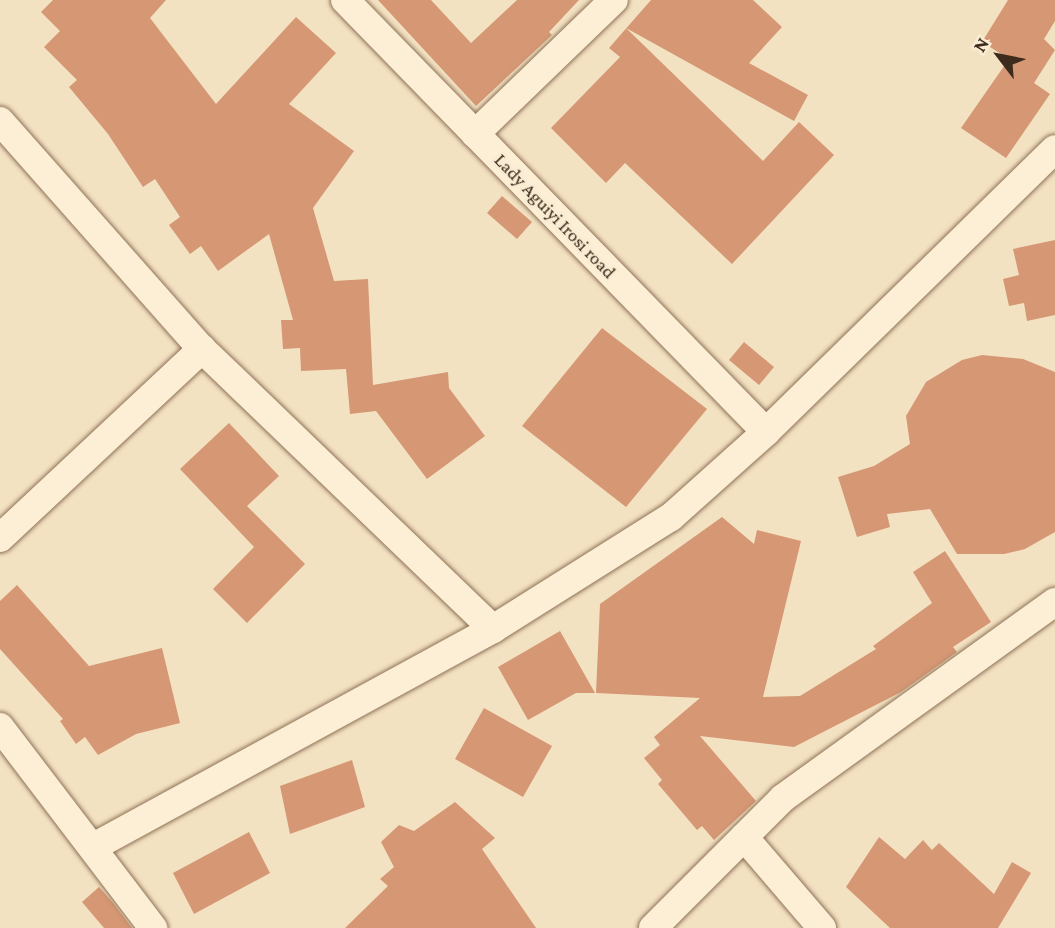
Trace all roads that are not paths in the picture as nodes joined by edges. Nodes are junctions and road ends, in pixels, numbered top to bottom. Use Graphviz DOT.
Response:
graph roads {
  1 [pos="345,0"];
  2 [pos="614,0"];
  3 [pos="0,121"];
  4 [pos="475,134"];
  5 [pos="1052,157"];
  6 [pos="202,349"];
  7 [pos="766,432"];
  8 [pos="0,538"];
  9 [pos="1055,602"];
  10 [pos="493,629"];
  11 [pos="0,727"];
  12 [pos="744,837"];
  13 [pos="95,846"];
  14 [pos="153,928"];
  15 [pos="653,928"];
  16 [pos="822,928"];
  1 -- 4 [label="street, Lady Aguiyi Irosi road"];
  2 -- 4 [label="street"];
  3 -- 6 [label="street"];
  4 -- 7 [label="street, Lady Aguiyi Irosi road"];
  5 -- 7 [label="street"];
  6 -- 8 [label="street"];
  6 -- 10 [label="street"];
  7 -- 10 [label="street"];
  9 -- 12 [label="street"];
  10 -- 13 [label="street"];
  11 -- 13 [label="street"];
  12 -- 15 [label="street"];
  12 -- 16 [label="street"];
  13 -- 14 [label="street"];
}
